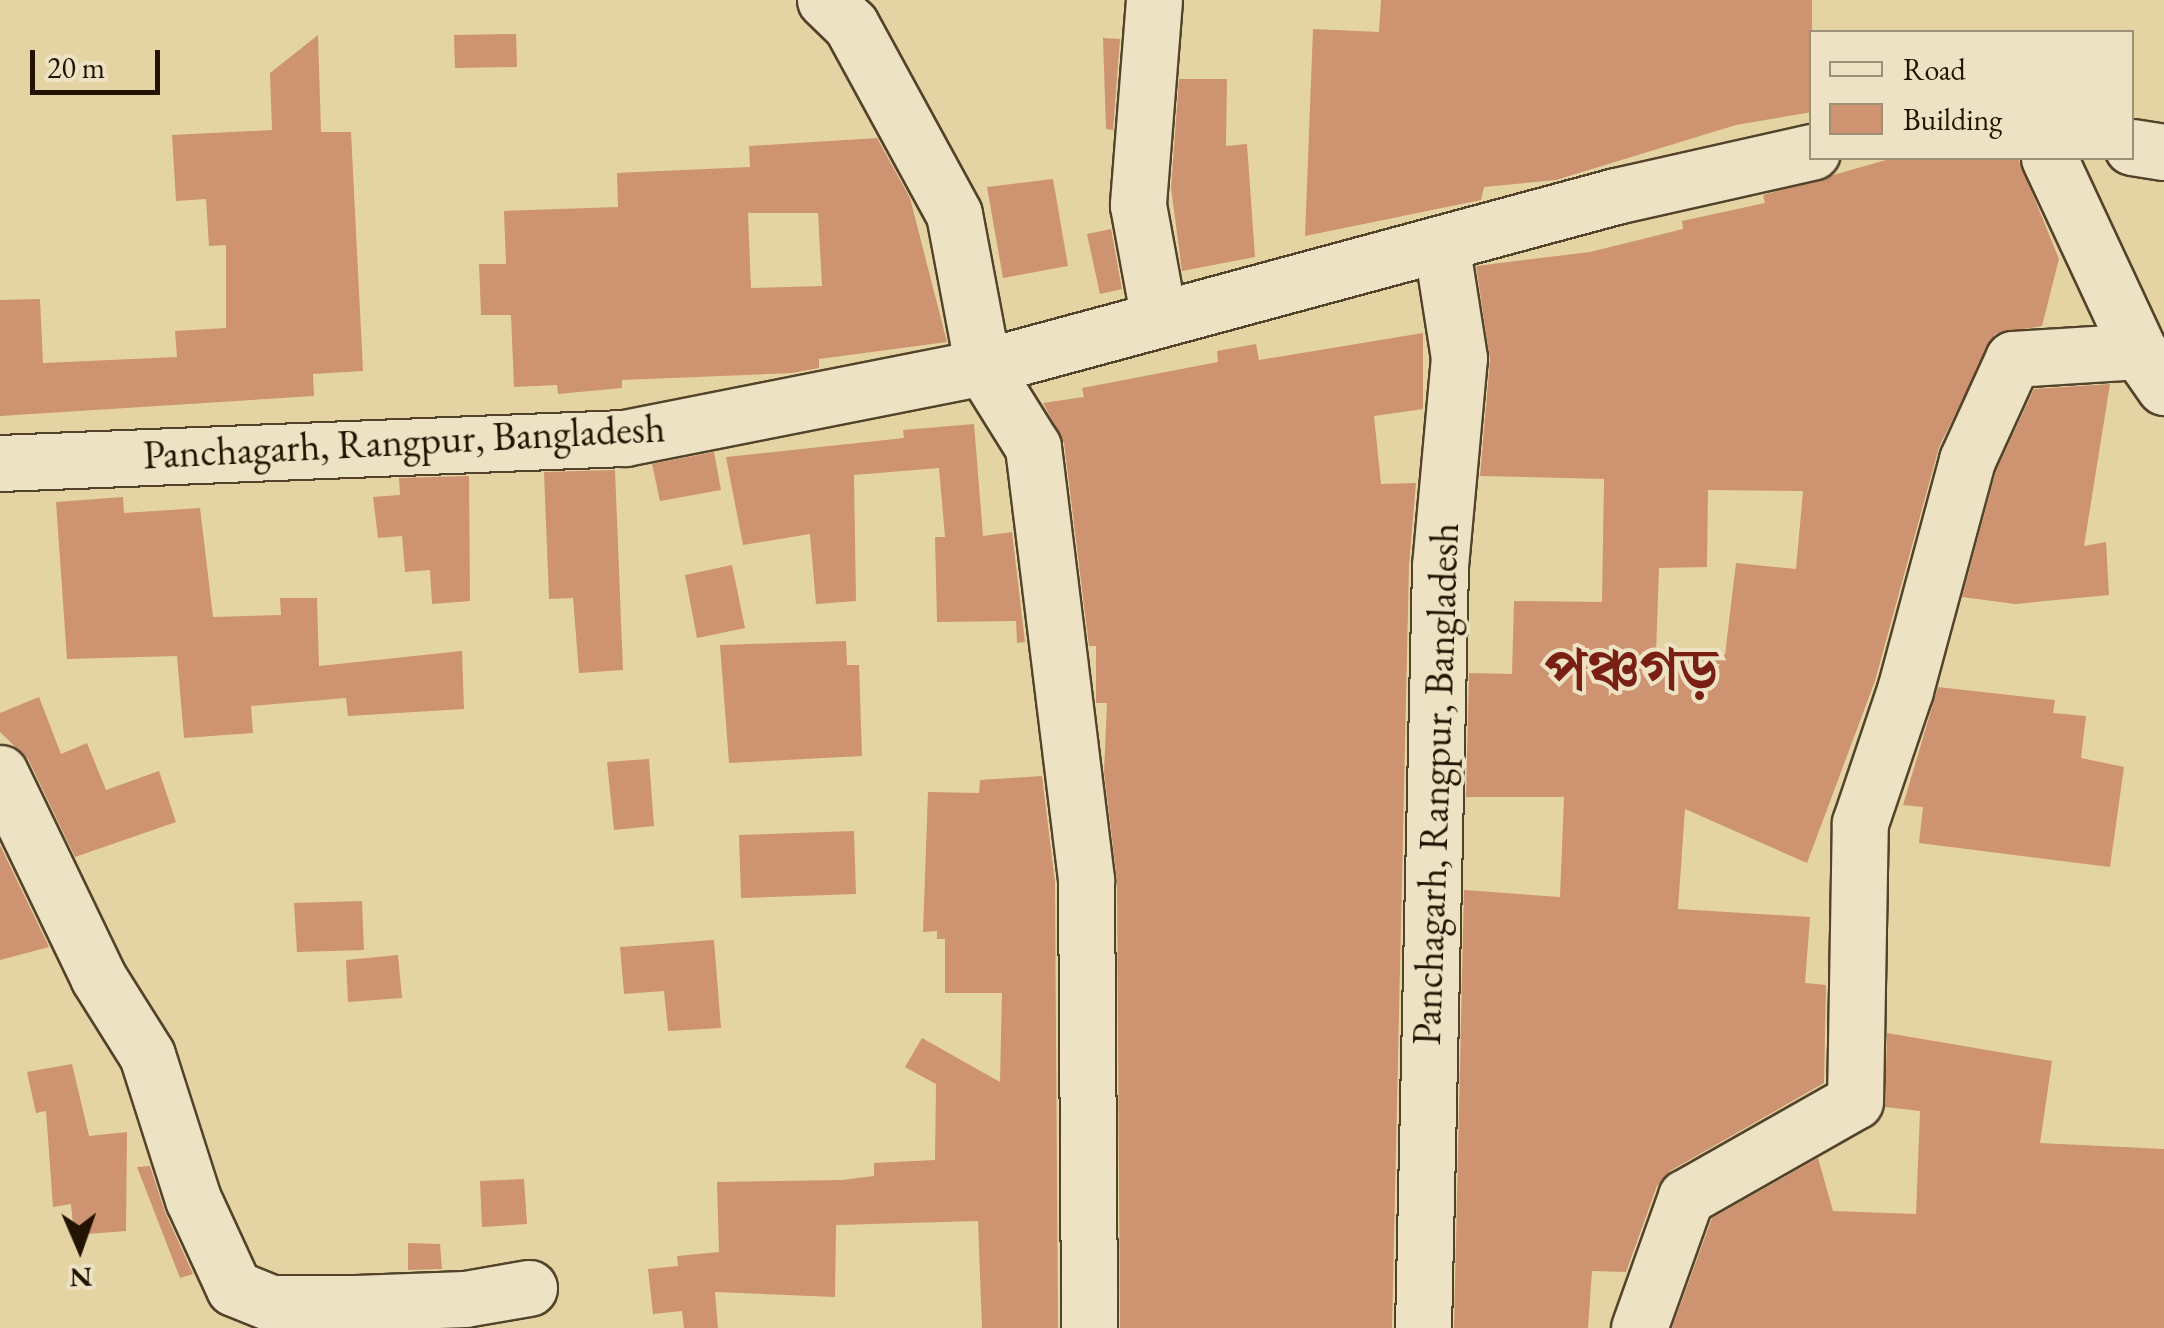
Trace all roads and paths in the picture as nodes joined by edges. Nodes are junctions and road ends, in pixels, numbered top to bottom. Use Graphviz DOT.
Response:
graph roads {
  1 [pos="825,0"];
  2 [pos="1154,0"];
  3 [pos="2134,147"];
  4 [pos="2164,152"];
  5 [pos="1809,153"];
  6 [pos="2050,160"];
  7 [pos="1441,243"];
  8 [pos="1160,319"];
  9 [pos="983,367"];
  10 [pos="2152,369"];
  11 [pos="0,462"];
  12 [pos="0,773"];
  13 [pos="529,1288"];
  14 [pos="1089,1328"];
  15 [pos="1424,1328"];
  16 [pos="1639,1328"];
  1 -- 9 [label="street"];
  2 -- 8 [label="street"];
  3 -- 4 [label="street"];
  5 -- 7 [label="street, Panchagarh, Rangpur, Bangladesh"];
  6 -- 10 [label="street"];
  7 -- 8 [label="street, Panchagarh, Rangpur, Bangladesh"];
  7 -- 15 [label="street, Panchagarh, Rangpur, Bangladesh"];
  8 -- 9 [label="street, Panchagarh, Rangpur, Bangladesh"];
  9 -- 11 [label="street, Panchagarh, Rangpur, Bangladesh"];
  9 -- 14 [label="street"];
  10 -- 16 [label="street"];
  12 -- 13 [label="street"];
}
